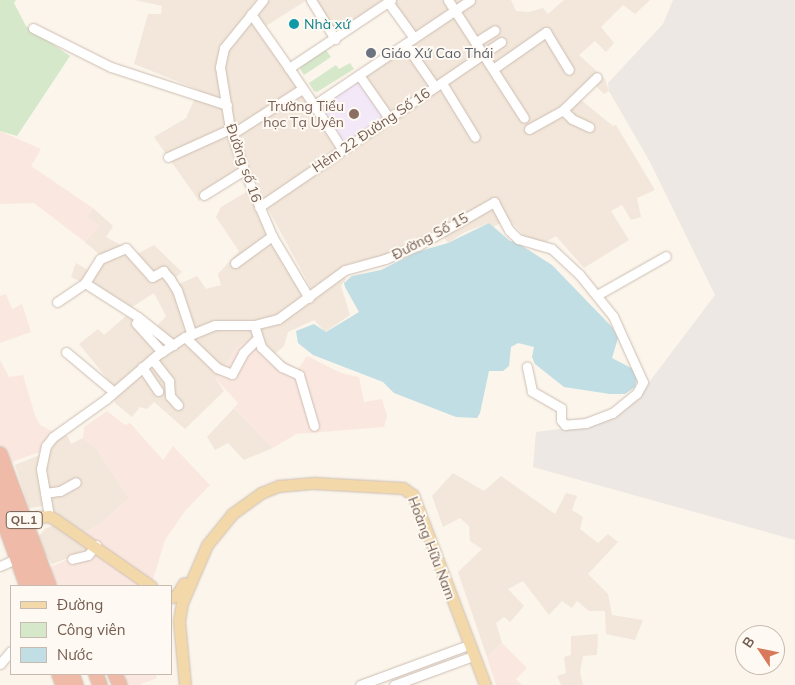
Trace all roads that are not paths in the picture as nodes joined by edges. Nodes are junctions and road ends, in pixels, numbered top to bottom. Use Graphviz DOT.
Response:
graph roads {
  1 [pos="263,0"];
  2 [pos="311,0"];
  3 [pos="448,0"];
  4 [pos="470,0"];
  5 [pos="389,1"];
  6 [pos="377,4"];
  7 [pos="454,10"];
  8 [pos="251,14"];
  9 [pos="33,28"];
  10 [pos="495,30"];
  11 [pos="414,38"];
  12 [pos="336,39"];
  13 [pos="476,42"];
  14 [pos="501,42"];
  15 [pos="405,44"];
  16 [pos="484,54"];
  17 [pos="289,68"];
  18 [pos="493,69"];
  19 [pos="569,70"];
  20 [pos="359,75"];
  21 [pos="596,77"];
  22 [pos="438,85"];
  23 [pos="302,89"];
  24 [pos="227,105"];
  25 [pos="314,105"];
  26 [pos="563,110"];
  27 [pos="389,118"];
  28 [pos="524,118"];
  29 [pos="589,127"];
  30 [pos="529,128"];
  31 [pos="231,132"];
  32 [pos="476,137"];
  33 [pos="342,149"];
  34 [pos="168,156"];
  35 [pos="244,170"];
  36 [pos="204,194"];
  37 [pos="259,207"];
  38 [pos="272,236"];
  39 [pos="666,256"];
  40 [pos="235,263"];
  41 [pos="85,283"];
  42 [pos="597,295"];
  43 [pos="309,298"];
  44 [pos="57,302"];
  45 [pos="136,323"];
  46 [pos="254,324"];
  47 [pos="188,336"];
  48 [pos="256,340"];
  49 [pos="173,345"];
  50 [pos="66,352"];
  51 [pos="162,352"];
  52 [pos="152,359"];
  53 [pos="142,367"];
  54 [pos="527,367"];
  55 [pos="158,391"];
  56 [pos="114,392"];
  57 [pos="178,405"];
  58 [pos="314,426"];
  59 [pos="0,454"];
  60 [pos="76,482"];
  61 [pos="5,484"];
  62 [pos="46,493"];
  63 [pos="0,511"];
  64 [pos="49,516"];
  65 [pos="19,521"];
  66 [pos="0,530"];
  67 [pos="96,546"];
  68 [pos="72,560"];
  69 [pos="9,561"];
  70 [pos="20,585"];
  71 [pos="26,585"];
  72 [pos="39,585"];
  73 [pos="49,585"];
  74 [pos="150,585"];
  75 [pos="172,596"];
  76 [pos="468,645"];
  77 [pos="10,652"];
  78 [pos="472,656"];
  79 [pos="0,664"];
  80 [pos="481,673"];
  81 [pos="185,685"];
  82 [pos="360,685"];
  83 [pos="394,685"];
  84 [pos="485,685"];
  1 -- 8 [label="street, Đường số 16"];
  2 -- 12 [label="street"];
  3 -- 7 [label="street"];
  4 -- 7 [label="street"];
  5 -- 6 [label="street"];
  5 -- 11 [label="street"];
  6 -- 12 [label="street"];
  7 -- 11 [label="street"];
  7 -- 13 [label="street"];
  8 -- 17 [label="street"];
  8 -- 24 [label="street, Đường số 16"];
  9 -- 24 [label="street"];
  10 -- 13 [label="street"];
  11 -- 15 [label="street"];
  12 -- 17 [label="street"];
  13 -- 16 [label="street"];
  14 -- 16 [label="street, Hẻm 22 Đường Số 16"];
  15 -- 20 [label="street"];
  15 -- 22 [label="street"];
  16 -- 18 [label="street"];
  16 -- 22 [label="street, Hẻm 22 Đường Số 16"];
  17 -- 23 [label="street"];
  18 -- 19 [label="street"];
  18 -- 28 [label="street"];
  20 -- 25 [label="street"];
  20 -- 27 [label="street"];
  21 -- 26 [label="street"];
  22 -- 27 [label="street, Hẻm 22 Đường Số 16"];
  22 -- 32 [label="street"];
  23 -- 25 [label="street"];
  23 -- 31 [label="street"];
  24 -- 31 [label="street, Đường số 16"];
  25 -- 33 [label="street"];
  26 -- 29 [label="street"];
  26 -- 30 [label="street"];
  27 -- 33 [label="street, Hẻm 22 Đường Số 16"];
  31 -- 34 [label="street"];
  31 -- 35 [label="street, Đường số 16"];
  33 -- 37 [label="street, Hẻm 22 Đường Số 16"];
  35 -- 36 [label="street"];
  35 -- 37 [label="street, Đường số 16"];
  37 -- 38 [label="street, Đường số 16"];
  38 -- 40 [label="street"];
  38 -- 43 [label="street, Đường số 16"];
  39 -- 42 [label="street"];
  41 -- 44 [label="street"];
  41 -- 47 [label="street"];
  41 -- 49 [label="street"];
  42 -- 43 [label="street, Đường Số 15"];
  42 -- 54 [label="street, Đường Số 15"];
  43 -- 46 [label="street, Đường Số 15"];
  45 -- 51 [label="street"];
  46 -- 47 [label="street, Đường Số 15"];
  46 -- 48 [label="street"];
  47 -- 48 [label="street"];
  47 -- 49 [label="street, Đường Số 15"];
  48 -- 58 [label="street"];
  49 -- 51 [label="street, Đường Số 15"];
  50 -- 56 [label="street"];
  51 -- 52 [label="street, Đường Số 15"];
  52 -- 53 [label="street, Đường Số 15"];
  52 -- 57 [label="street"];
  53 -- 55 [label="street"];
  53 -- 56 [label="street, Đường Số 15"];
  56 -- 62 [label="street, Đường Số 15"];
  59 -- 61 [label="highway, QL.1"];
  60 -- 62 [label="street"];
  61 -- 65 [label="highway, QL.1"];
  62 -- 64 [label="street, Đường Số 15"];
  63 -- 69 [label="highway, QL.1"];
  64 -- 65 [label="main road"];
  64 -- 67 [label="main road"];
  65 -- 72 [label="highway, QL.1"];
  65 -- 73 [label="highway, QL.1"];
  66 -- 69 [label="highway, QL.1"];
  67 -- 68 [label="street"];
  67 -- 74 [label="main road"];
  69 -- 70 [label="highway, QL.1"];
  69 -- 71 [label="highway, QL.1"];
  75 -- 80 [label="main road, Hoàng Hữu Nam"];
  76 -- 78 [label="main road, Hoàng Hữu Nam"];
  76 -- 81 [label="main road, Hoàng Hữu Nam"];
  76 -- 82 [label="street"];
  77 -- 79 [label="street"];
  78 -- 80 [label="main road, Hoàng Hữu Nam"];
  78 -- 83 [label="street"];
  80 -- 84 [label="main road, Hoàng Hữu Nam"];
}
